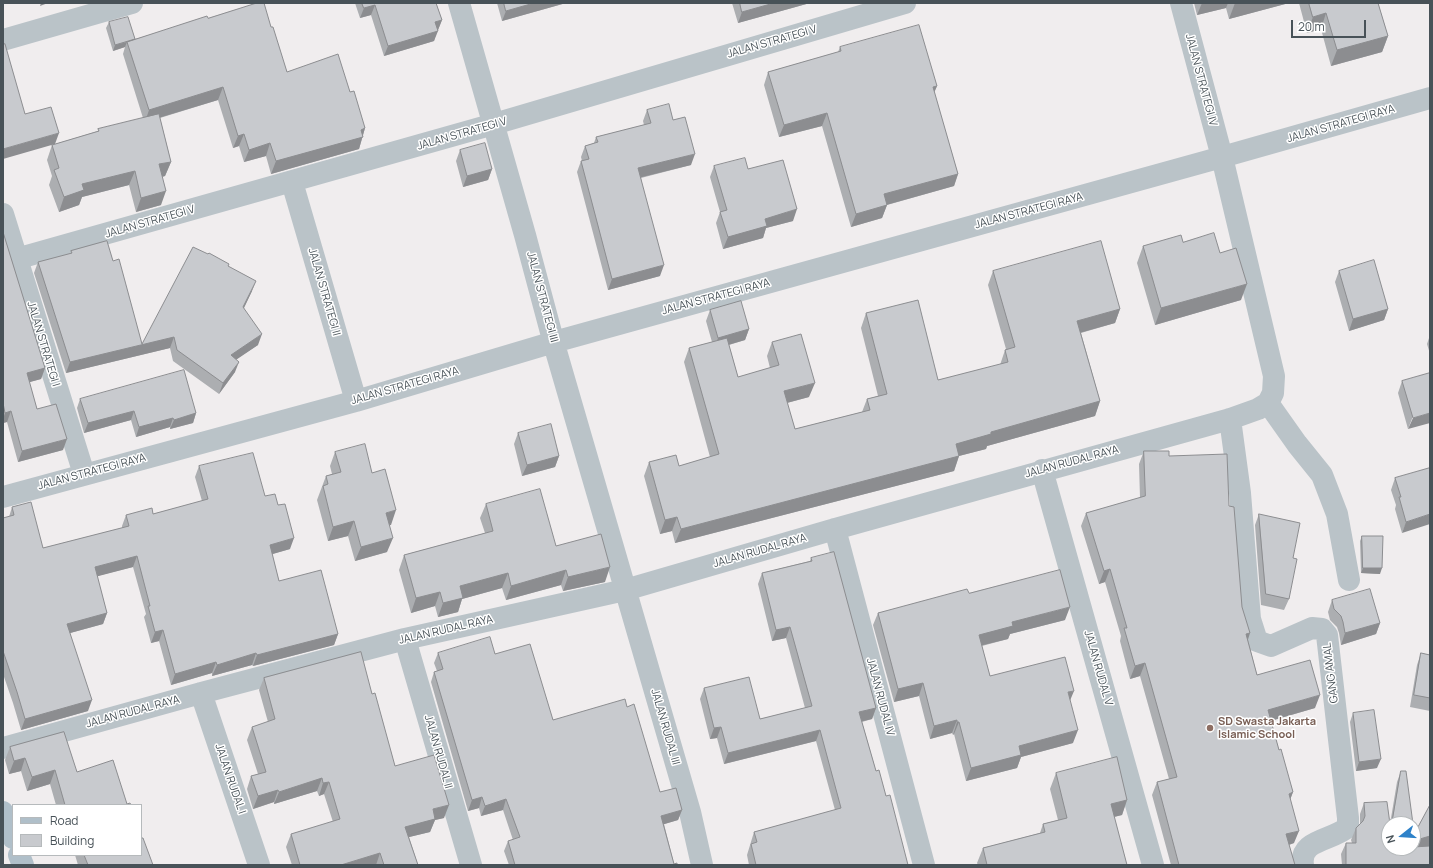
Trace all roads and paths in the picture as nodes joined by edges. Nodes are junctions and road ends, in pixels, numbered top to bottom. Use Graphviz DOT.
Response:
graph roads {
  1 [pos="132,3"];
  2 [pos="459,3"];
  3 [pos="906,3"];
  4 [pos="1181,3"];
  5 [pos="3,40"];
  6 [pos="1429,98"];
  7 [pos="494,124"];
  8 [pos="1222,157"];
  9 [pos="292,182"];
  10 [pos="3,214"];
  11 [pos="16,259"];
  12 [pos="555,347"];
  13 [pos="355,397"];
  14 [pos="1268,403"];
  15 [pos="1230,419"];
  16 [pos="1042,470"];
  17 [pos="84,474"];
  18 [pos="3,497"];
  19 [pos="835,529"];
  20 [pos="1349,580"];
  21 [pos="624,590"];
  22 [pos="405,639"];
  23 [pos="201,694"];
  24 [pos="3,748"];
  25 [pos="3,812"];
  26 [pos="12,835"];
  27 [pos="259,865"];
  28 [pos="471,865"];
  29 [pos="702,865"];
  30 [pos="924,865"];
  31 [pos="1153,865"];
  32 [pos="1303,865"];
  1 -- 5 [label="street"];
  2 -- 7 [label="street, JALAN STRATEGI III"];
  3 -- 7 [label="street, JALAN STRATEGI V"];
  4 -- 8 [label="street, JALAN STRATEGI IV"];
  6 -- 8 [label="street, JALAN STRATEGI RAYA"];
  7 -- 9 [label="street, JALAN STRATEGI V"];
  7 -- 12 [label="street, JALAN STRATEGI III"];
  8 -- 12 [label="street, JALAN STRATEGI RAYA"];
  8 -- 14 [label="street"];
  9 -- 11 [label="street, JALAN STRATEGI V"];
  9 -- 13 [label="street, JALAN STRATEGI II"];
  10 -- 11 [label="street, JALAN STRATEGI I"];
  11 -- 17 [label="street, JALAN STRATEGI I"];
  12 -- 13 [label="street, JALAN STRATEGI RAYA"];
  12 -- 21 [label="street, JALAN STRATEGI III"];
  13 -- 17 [label="street, JALAN STRATEGI RAYA"];
  14 -- 15 [label="street, JALAN RUDAL RAYA"];
  14 -- 20 [label="street"];
  15 -- 16 [label="street, JALAN RUDAL RAYA"];
  15 -- 32 [label="street, GANG AMAL"];
  16 -- 19 [label="street, JALAN RUDAL RAYA"];
  16 -- 31 [label="street, JALAN RUDAL V"];
  17 -- 18 [label="street, JALAN STRATEGI RAYA"];
  19 -- 21 [label="street, JALAN RUDAL RAYA"];
  19 -- 30 [label="street, JALAN RUDAL IV"];
  21 -- 22 [label="street, JALAN RUDAL RAYA"];
  21 -- 29 [label="street, JALAN RUDAL III"];
  22 -- 23 [label="street, JALAN RUDAL RAYA"];
  22 -- 28 [label="street, JALAN RUDAL II"];
  23 -- 24 [label="street, JALAN RUDAL RAYA"];
  23 -- 27 [label="street, JALAN RUDAL I"];
  25 -- 26 [label="main road"];
}
